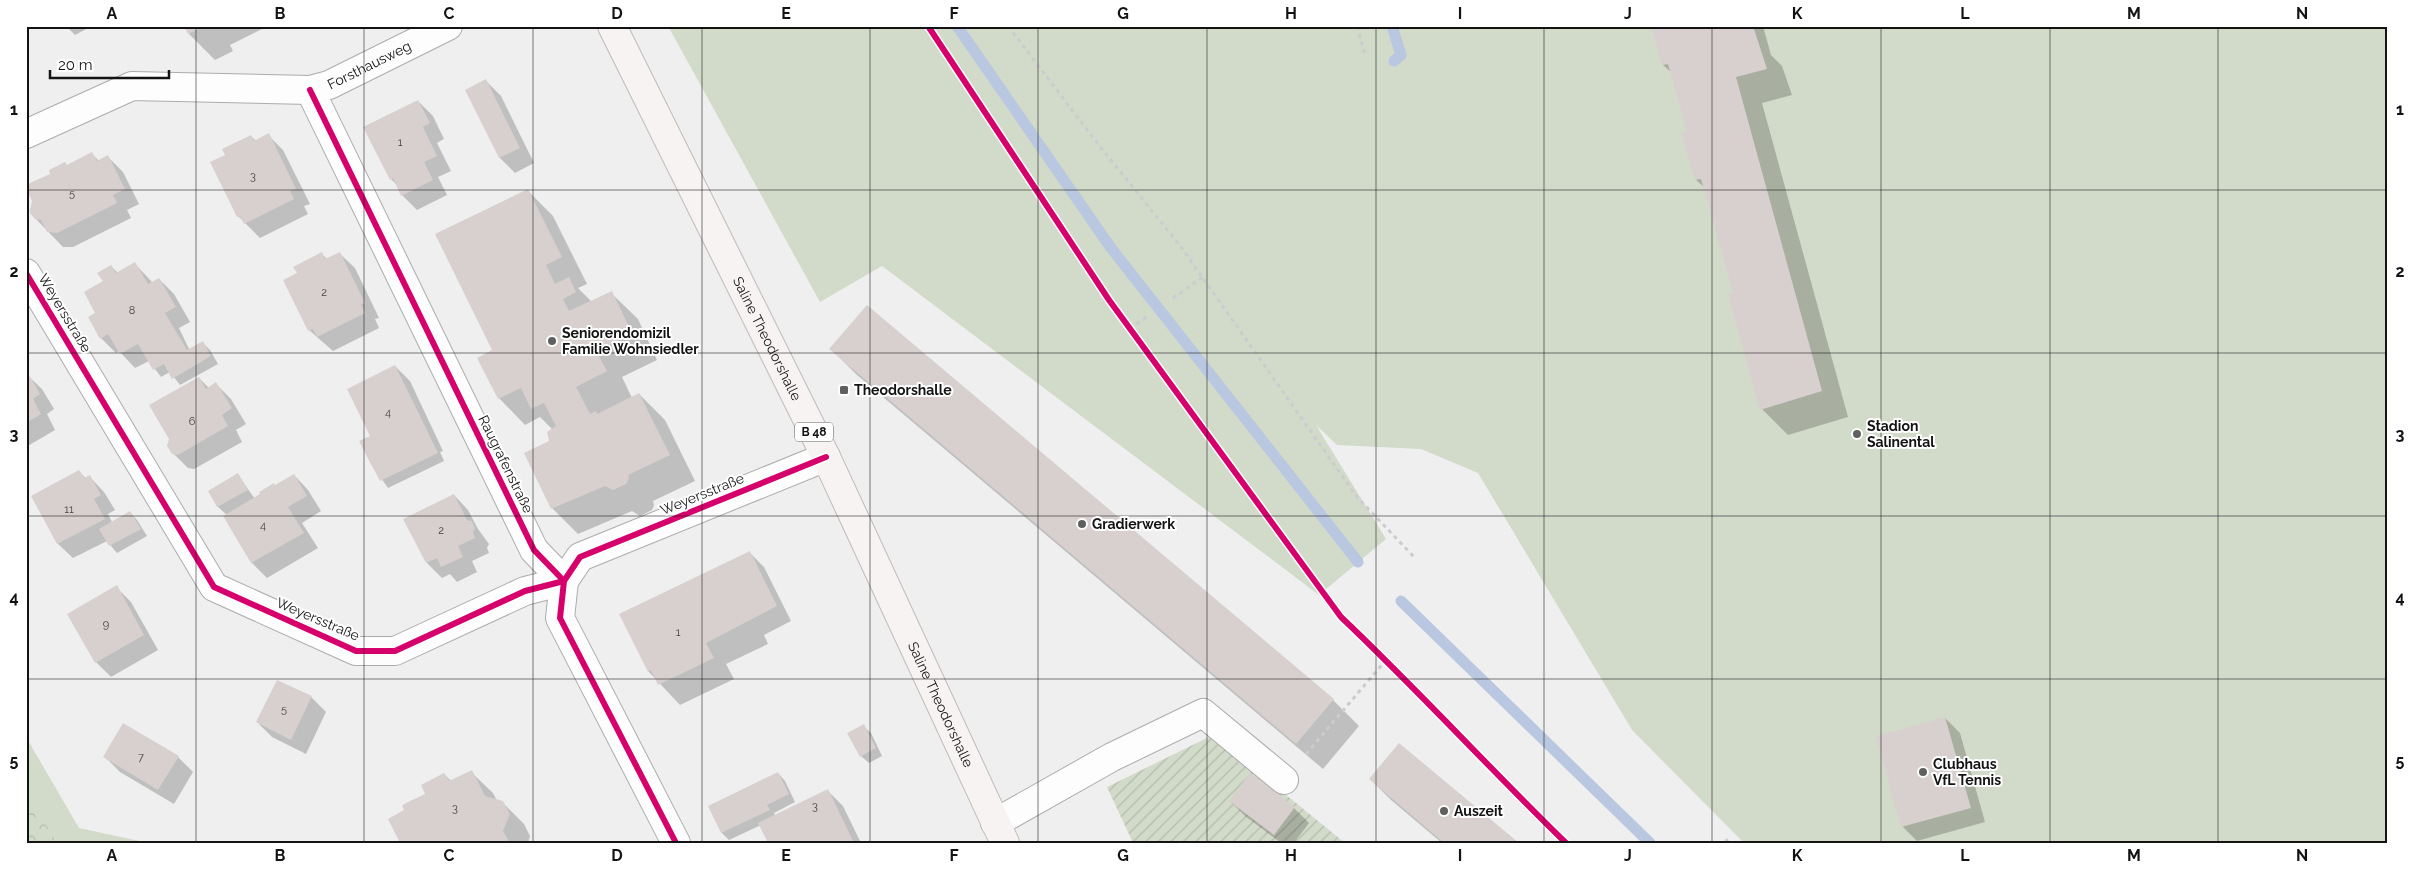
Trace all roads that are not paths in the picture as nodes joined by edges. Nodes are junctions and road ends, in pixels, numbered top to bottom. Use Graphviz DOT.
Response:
graph roads {
  1 [pos="448,26"];
  2 [pos="612,26"];
  3 [pos="310,90"];
  4 [pos="26,134"];
  5 [pos="26,273"];
  6 [pos="826,457"];
  7 [pos="564,581"];
  8 [pos="1284,780"];
  9 [pos="1000,833"];
  10 [pos="676,843"];
  1 -- 3 [label="street, Forsthausweg"];
  2 -- 6 [label="main road, Saline Theodorshalle / B 48"];
  3 -- 4 [label="street, Forsthausweg"];
  3 -- 7 [label="street, Raugrafenstraße"];
  5 -- 7 [label="street, Weyersstraße"];
  6 -- 7 [label="street, Weyersstraße"];
  6 -- 9 [label="main road, Saline Theodorshalle / B 48"];
  7 -- 10 [label="street"];
  8 -- 9 [label="street"];
}
